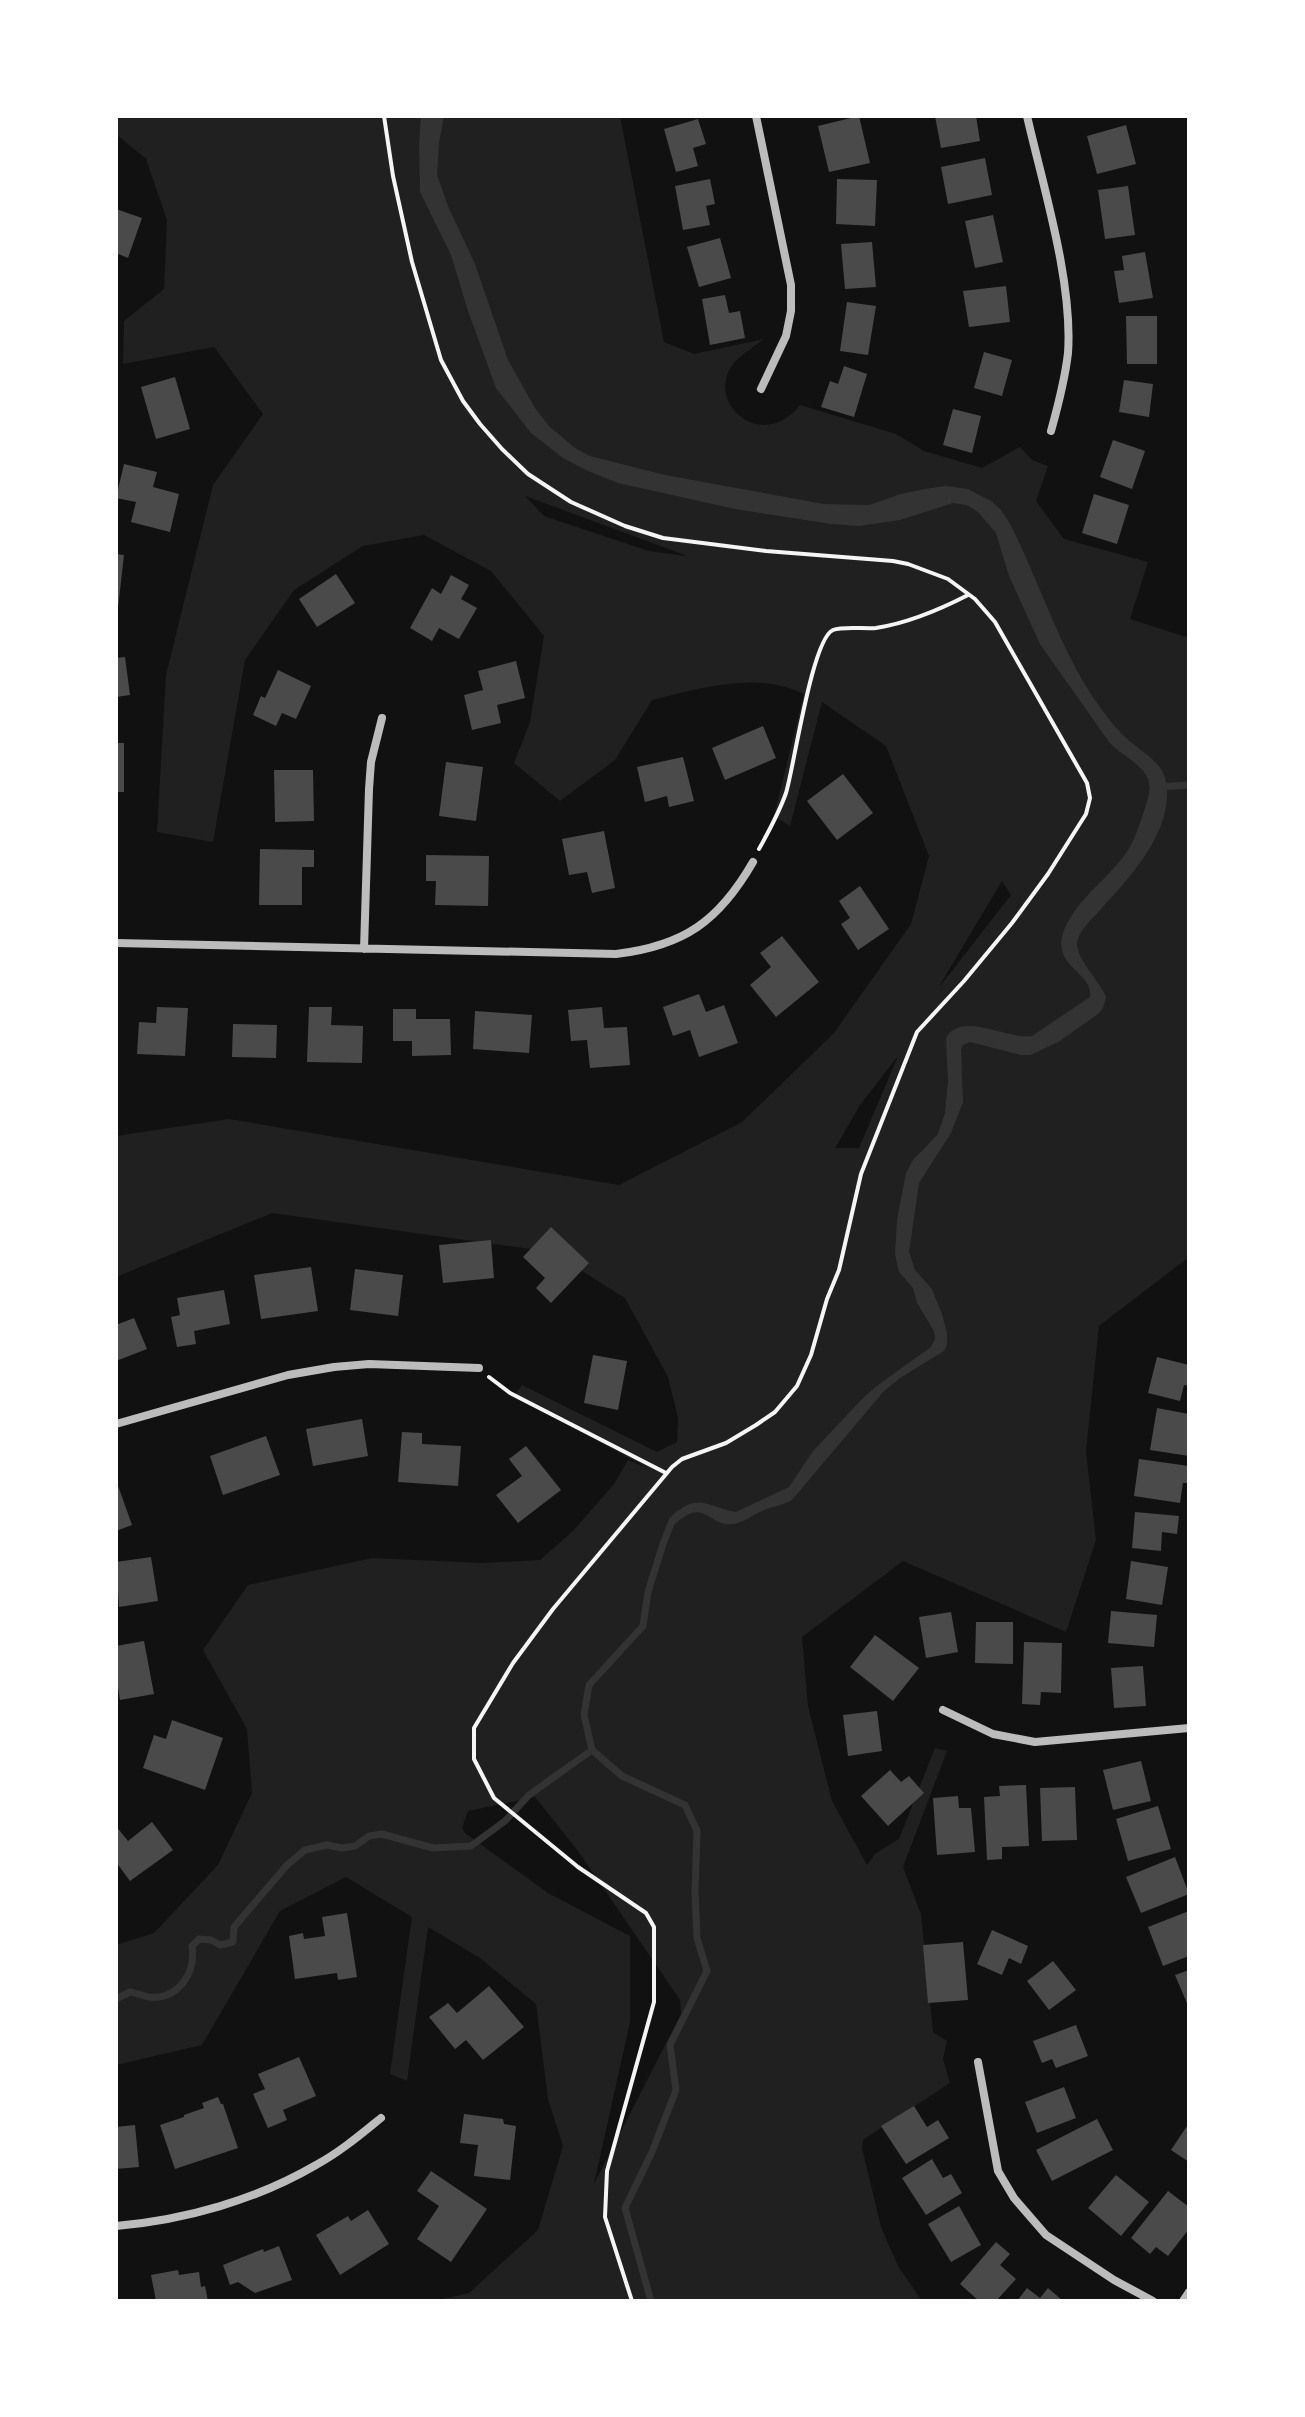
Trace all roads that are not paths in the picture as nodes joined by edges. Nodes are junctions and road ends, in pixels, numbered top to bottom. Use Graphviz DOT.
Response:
graph roads {
  1 [pos="756,116"];
  2 [pos="1027,116"];
  3 [pos="761,389"];
  4 [pos="1051,431"];
  5 [pos="382,718"];
  6 [pos="753,862"];
  7 [pos="116,943"];
  8 [pos="364,949"];
  9 [pos="479,1368"];
  10 [pos="116,1424"];
  11 [pos="943,1710"];
  12 [pos="1189,1728"];
  13 [pos="978,2062"];
  14 [pos="381,2118"];
  15 [pos="116,2226"];
  16 [pos="1189,2292"];
  17 [pos="1153,2301"];
  18 [pos="1183,2301"];
  1 -- 3 [label="street"];
  2 -- 4 [label="street"];
  5 -- 8 [label="street"];
  6 -- 8 [label="street"];
  7 -- 8 [label="street"];
  9 -- 10 [label="street"];
  11 -- 12 [label="street"];
  13 -- 17 [label="street"];
  14 -- 15 [label="street"];
  16 -- 18 [label="street"];
}
